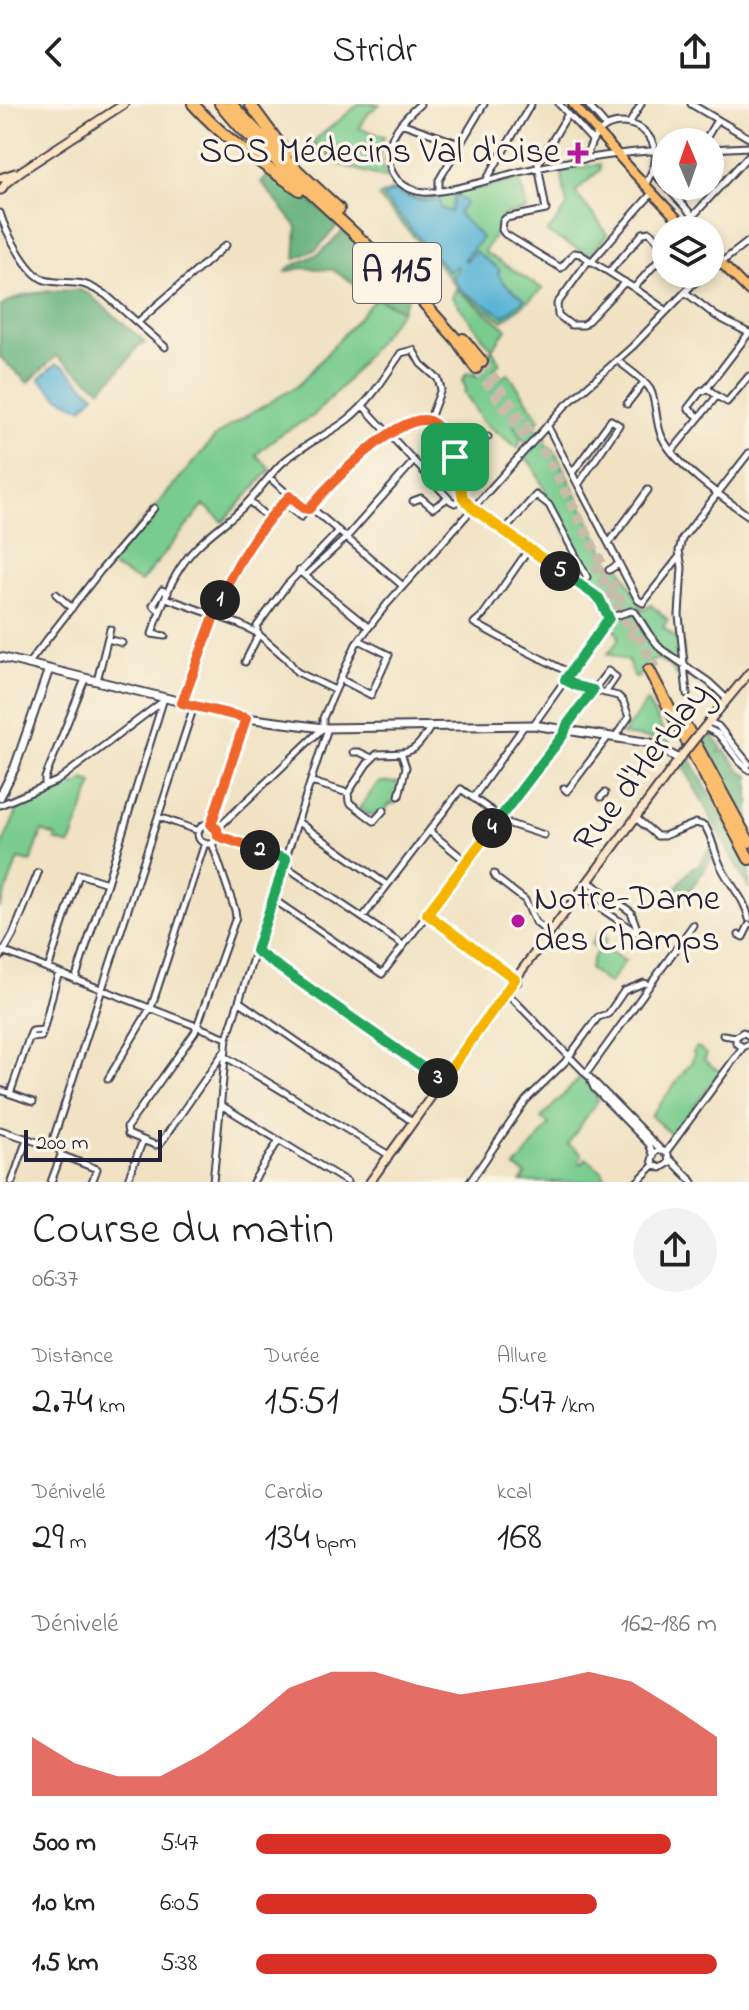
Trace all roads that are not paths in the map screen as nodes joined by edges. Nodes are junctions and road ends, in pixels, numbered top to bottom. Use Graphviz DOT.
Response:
graph roads {
  1 [pos="124,104"];
  2 [pos="193,104"];
  3 [pos="220,104"];
  4 [pos="231,104"];
  5 [pos="250,104"];
  6 [pos="420,104"];
  7 [pos="484,104"];
  8 [pos="531,104"];
  9 [pos="559,104"];
  10 [pos="587,104"];
  11 [pos="641,104"];
  12 [pos="691,104"];
  13 [pos="575,106"];
  14 [pos="568,114"];
  15 [pos="717,120"];
  16 [pos="401,123"];
  17 [pos="629,124"];
  18 [pos="712,128"];
  19 [pos="599,132"];
  20 [pos="749,138"];
  21 [pos="460,144"];
  22 [pos="652,144"];
  23 [pos="749,147"];
  24 [pos="724,148"];
  25 [pos="652,151"];
  26 [pos="619,154"];
  27 [pos="749,155"];
  28 [pos="587,159"];
  29 [pos="538,168"];
  30 [pos="21,171"];
  31 [pos="652,171"];
  32 [pos="0,178"];
  33 [pos="487,180"];
  34 [pos="724,182"];
  35 [pos="646,184"];
  36 [pos="318,189"];
  37 [pos="0,191"];
  38 [pos="439,191"];
  39 [pos="652,191"];
  40 [pos="652,193"];
  41 [pos="660,200"];
  42 [pos="681,200"];
  43 [pos="708,200"];
  44 [pos="332,212"];
  45 [pos="1,216"];
  46 [pos="675,216"];
  47 [pos="749,241"];
  48 [pos="226,245"];
  49 [pos="724,260"];
  50 [pos="590,261"];
  51 [pos="609,272"];
  52 [pos="625,282"];
  53 [pos="634,288"];
  54 [pos="690,288"];
  55 [pos="749,291"];
  56 [pos="685,292"];
  57 [pos="667,311"];
  58 [pos="138,322"];
  59 [pos="749,333"];
  60 [pos="165,347"];
  61 [pos="617,360"];
  62 [pos="749,376"];
  63 [pos="644,382"];
  64 [pos="707,388"];
  65 [pos="717,396"];
  66 [pos="627,404"];
  67 [pos="363,406"];
  68 [pos="699,417"];
  69 [pos="429,421"];
  70 [pos="547,425"];
  71 [pos="390,435"];
  72 [pos="488,437"];
  73 [pos="672,451"];
  74 [pos="749,453"];
  75 [pos="455,457"];
  76 [pos="414,461"];
  77 [pos="572,473"];
  78 [pos="270,478"];
  79 [pos="578,485"];
  80 [pos="648,490"];
  81 [pos="717,494"];
  82 [pos="290,496"];
  83 [pos="448,498"];
  84 [pos="463,498"];
  85 [pos="249,501"];
  86 [pos="413,501"];
  87 [pos="283,503"];
  88 [pos="154,508"];
  89 [pos="472,508"];
  90 [pos="309,509"];
  91 [pos="749,516"];
  92 [pos="269,519"];
  93 [pos="339,531"];
  94 [pos="504,531"];
  95 [pos="346,538"];
  96 [pos="609,543"];
  97 [pos="529,549"];
  98 [pos="679,557"];
  99 [pos="619,564"];
  100 [pos="609,570"];
  101 [pos="299,571"];
  102 [pos="306,575"];
  103 [pos="580,585"];
  104 [pos="403,586"];
  105 [pos="56,594"];
  106 [pos="167,595"];
  107 [pos="72,608"];
  108 [pos="214,615"];
  109 [pos="609,618"];
  110 [pos="368,627"];
  111 [pos="110,629"];
  112 [pos="258,634"];
  113 [pos="165,636"];
  114 [pos="108,639"];
  115 [pos="359,640"];
  116 [pos="122,643"];
  117 [pos="0,657"];
  118 [pos="245,662"];
  119 [pos="28,664"];
  120 [pos="685,668"];
  121 [pos="49,669"];
  122 [pos="570,673"];
  123 [pos="749,673"];
  124 [pos="85,679"];
  125 [pos="340,679"];
  126 [pos="565,680"];
  127 [pos="97,681"];
  128 [pos="335,690"];
  129 [pos="593,690"];
  130 [pos="605,693"];
  131 [pos="687,694"];
  132 [pos="727,699"];
  133 [pos="163,700"];
  134 [pos="182,703"];
  135 [pos="194,706"];
  136 [pos="718,710"];
  137 [pos="246,718"];
  138 [pos="707,724"];
  139 [pos="529,725"];
  140 [pos="431,726"];
  141 [pos="718,726"];
  142 [pos="326,728"];
  143 [pos="566,730"];
  144 [pos="611,737"];
  145 [pos="353,752"];
  146 [pos="401,753"];
  147 [pos="372,758"];
  148 [pos="679,759"];
  149 [pos="749,767"];
  150 [pos="312,782"];
  151 [pos="45,786"];
  152 [pos="564,788"];
  153 [pos="348,793"];
  154 [pos="399,796"];
  155 [pos="0,797"];
  156 [pos="473,798"];
  157 [pos="0,805"];
  158 [pos="384,810"];
  159 [pos="159,817"];
  160 [pos="500,818"];
  161 [pos="636,818"];
  162 [pos="298,822"];
  163 [pos="215,830"];
  164 [pos="199,831"];
  165 [pos="429,831"];
  166 [pos="544,835"];
  167 [pos="749,842"];
  168 [pos="208,843"];
  169 [pos="749,859"];
  170 [pos="285,862"];
  171 [pos="467,862"];
  172 [pos="38,873"];
  173 [pos="494,874"];
  174 [pos="588,881"];
  175 [pos="107,883"];
  176 [pos="387,885"];
  177 [pos="579,894"];
  178 [pos="273,899"];
  179 [pos="427,914"];
  180 [pos="363,917"];
  181 [pos="749,922"];
  182 [pos="693,925"];
  183 [pos="550,934"];
  184 [pos="739,935"];
  185 [pos="403,945"];
  186 [pos="256,951"];
  187 [pos="1,953"];
  188 [pos="48,969"];
  189 [pos="59,973"];
  190 [pos="75,980"];
  191 [pos="517,981"];
  192 [pos="650,985"];
  193 [pos="102,990"];
  194 [pos="507,993"];
  195 [pos="240,1002"];
  196 [pos="150,1008"];
  197 [pos="198,1027"];
  198 [pos="726,1032"];
  199 [pos="736,1036"];
  200 [pos="749,1036"];
  201 [pos="227,1038"];
  202 [pos="746,1045"];
  203 [pos="226,1049"];
  204 [pos="569,1056"];
  205 [pos="226,1057"];
  206 [pos="587,1075"];
  207 [pos="108,1079"];
  208 [pos="442,1081"];
  209 [pos="0,1090"];
  210 [pos="10,1094"];
  211 [pos="33,1102"];
  212 [pos="221,1105"];
  213 [pos="413,1122"];
  214 [pos="0,1130"];
  215 [pos="27,1139"];
  216 [pos="143,1140"];
  217 [pos="279,1140"];
  218 [pos="51,1146"];
  219 [pos="663,1151"];
  220 [pos="653,1154"];
  221 [pos="61,1155"];
  222 [pos="389,1155"];
  223 [pos="669,1162"];
  224 [pos="654,1165"];
  225 [pos="12,1182"];
  226 [pos="51,1182"];
  227 [pos="92,1182"];
  228 [pos="127,1182"];
  229 [pos="213,1182"];
  230 [pos="253,1182"];
  231 [pos="347,1182"];
  232 [pos="370,1182"];
  233 [pos="470,1182"];
  234 [pos="637,1182"];
  235 [pos="693,1182"];
  1 -- 30 [label="main road"];
  2 -- 44 [label="highway"];
  3 -- 44 [label="highway, A 115"];
  4 -- 36 [label="highway, A 115"];
  5 -- 36 [label="highway"];
  6 -- 16 [label="street"];
  7 -- 21 [label="street"];
  8 -- 33 [label="street"];
  9 -- 14 [label="street"];
  10 -- 19 [label="street"];
  11 -- 17 [label="street"];
  12 -- 15 [label="street"];
  13 -- 19 [label="main road"];
  14 -- 19 [label="street"];
  14 -- 29 [label="street"];
  15 -- 18 [label="street"];
  15 -- 20 [label="street"];
  16 -- 21 [label="street"];
  16 -- 38 [label="street"];
  17 -- 19 [label="street"];
  17 -- 22 [label="street"];
  19 -- 26 [label="main road"];
  19 -- 28 [label="street"];
  21 -- 38 [label="street"];
  23 -- 24 [label="street"];
  25 -- 26 [label="street"];
  26 -- 28 [label="street"];
  26 -- 35 [label="main road"];
  27 -- 34 [label="street"];
  28 -- 29 [label="street"];
  29 -- 33 [label="street"];
  29 -- 50 [label="street"];
  30 -- 32 [label="main road"];
  30 -- 37 [label="main road"];
  31 -- 35 [label="street"];
  33 -- 38 [label="street"];
  35 -- 39 [label="main road"];
  36 -- 44 [label="highway, A 115"];
  40 -- 50 [label="street"];
  41 -- 46 [label="main road"];
  42 -- 43 [label="street"];
  45 -- 58 [label="street"];
  47 -- 49 [label="street"];
  48 -- 58 [label="street"];
  49 -- 55 [label="main road"];
  50 -- 51 [label="street"];
  50 -- 52 [label="street"];
  51 -- 52 [label="street"];
  51 -- 53 [label="street"];
  52 -- 53 [label="street"];
  53 -- 57 [label="street"];
  54 -- 56 [label="street"];
  56 -- 57 [label="street"];
  56 -- 59 [label="street"];
  57 -- 61 [label="street"];
  58 -- 60 [label="street"];
  59 -- 64 [label="street"];
  61 -- 63 [label="street"];
  61 -- 70 [label="street"];
  62 -- 65 [label="street"];
  63 -- 66 [label="street"];
  63 -- 73 [label="street"];
  64 -- 65 [label="street"];
  64 -- 68 [label="street"];
  65 -- 68 [label="street"];
  67 -- 69 [label="street"];
  67 -- 71 [label="street"];
  67 -- 78 [label="street"];
  68 -- 73 [label="street"];
  69 -- 71 [label="street"];
  69 -- 75 [label="street"];
  70 -- 77 [label="street"];
  70 -- 89 [label="street"];
  71 -- 76 [label="street"];
  71 -- 90 [label="street"];
  72 -- 75 [label="street"];
  73 -- 81 [label="street"];
  74 -- 81 [label="street"];
  75 -- 84 [label="street"];
  76 -- 83 [label="street"];
  76 -- 95 [label="street"];
  77 -- 79 [label="street"];
  77 -- 79 [label="street"];
  78 -- 82 [label="street"];
  78 -- 85 [label="street"];
  79 -- 96 [label="street"];
  80 -- 96 [label="street"];
  81 -- 91 [label="street"];
  81 -- 98 [label="street"];
  82 -- 87 [label="street"];
  82 -- 90 [label="street"];
  83 -- 84 [label="street"];
  83 -- 86 [label="street"];
  84 -- 89 [label="street"];
  85 -- 92 [label="street"];
  85 -- 106 [label="street"];
  87 -- 90 [label="street"];
  87 -- 92 [label="street"];
  88 -- 107 [label="street"];
  89 -- 94 [label="street"];
  89 -- 104 [label="street"];
  90 -- 93 [label="street"];
  92 -- 108 [label="street"];
  93 -- 95 [label="street"];
  93 -- 101 [label="street"];
  94 -- 97 [label="street"];
  94 -- 103 [label="street"];
  95 -- 102 [label="street"];
  95 -- 104 [label="street"];
  96 -- 99 [label="street"];
  97 -- 103 [label="street"];
  97 -- 122 [label="street"];
  98 -- 99 [label="street"];
  98 -- 120 [label="street"];
  99 -- 100 [label="street"];
  101 -- 102 [label="street"];
  101 -- 112 [label="street"];
  102 -- 110 [label="street"];
  103 -- 109 [label="street"];
  104 -- 110 [label="street"];
  105 -- 107 [label="street"];
  106 -- 108 [label="street"];
  106 -- 113 [label="street"];
  107 -- 119 [label="street"];
  108 -- 112 [label="street"];
  108 -- 134 [label="street"];
  109 -- 120 [label="street"];
  109 -- 122 [label="street"];
  110 -- 115 [label="street"];
  111 -- 114 [label="street"];
  112 -- 118 [label="street"];
  112 -- 128 [label="street"];
  114 -- 116 [label="street"];
  114 -- 127 [label="street"];
  115 -- 125 [label="street"];
  115 -- 125 [label="street"];
  117 -- 119 [label="street"];
  119 -- 121 [label="street"];
  120 -- 131 [label="street"];
  120 -- 132 [label="street"];
  121 -- 124 [label="street"];
  121 -- 155 [label="street"];
  122 -- 126 [label="street"];
  123 -- 132 [label="main road, Rue d'Herblay"];
  124 -- 127 [label="street"];
  124 -- 151 [label="street"];
  125 -- 128 [label="street"];
  126 -- 129 [label="street"];
  126 -- 139 [label="street"];
  127 -- 133 [label="street"];
  128 -- 142 [label="street"];
  129 -- 130 [label="street"];
  129 -- 130 [label="street"];
  129 -- 143 [label="street"];
  130 -- 144 [label="street"];
  132 -- 136 [label="main road, Rue d'Herblay"];
  133 -- 134 [label="street"];
  133 -- 151 [label="street"];
  133 -- 175 [label="street"];
  134 -- 135 [label="street"];
  135 -- 137 [label="street"];
  135 -- 159 [label="street"];
  136 -- 138 [label="main road, Rue d'Herblay"];
  136 -- 141 [label="street"];
  137 -- 142 [label="street"];
  137 -- 163 [label="street"];
  138 -- 141 [label="street"];
  138 -- 148 [label="main road, Rue d'Herblay, bridge"];
  138 -- 149 [label="street"];
  139 -- 140 [label="street"];
  139 -- 143 [label="street"];
  139 -- 156 [label="street"];
  140 -- 142 [label="street"];
  140 -- 146 [label="street"];
  141 -- 149 [label="street"];
  142 -- 150 [label="street"];
  142 -- 163 [label="street"];
  143 -- 144 [label="street"];
  143 -- 160 [label="street"];
  144 -- 148 [label="street"];
  144 -- 152 [label="street"];
  145 -- 147 [label="street"];
  146 -- 147 [label="street"];
  146 -- 154 [label="street"];
  147 -- 153 [label="street"];
  148 -- 161 [label="main road, Rue d'Herblay"];
  150 -- 153 [label="street"];
  150 -- 162 [label="street"];
  151 -- 157 [label="street"];
  153 -- 158 [label="street"];
  156 -- 160 [label="street"];
  156 -- 165 [label="street"];
  159 -- 164 [label="street"];
  159 -- 193 [label="street"];
  160 -- 166 [label="street"];
  160 -- 171 [label="street"];
  161 -- 174 [label="main road, Rue d'Herblay"];
  161 -- 181 [label="street"];
  162 -- 170 [label="street"];
  162 -- 176 [label="street"];
  163 -- 164 [label="street"];
  163 -- 168 [label="street"];
  163 -- 170 [label="street"];
  164 -- 168 [label="street"];
  165 -- 171 [label="street"];
  165 -- 176 [label="street"];
  167 -- 169 [label="highway"];
  168 -- 196 [label="street"];
  168 -- 197 [label="street"];
  170 -- 178 [label="street"];
  170 -- 180 [label="street"];
  171 -- 179 [label="street"];
  172 -- 187 [label="street"];
  173 -- 183 [label="street"];
  174 -- 177 [label="main road, Rue d'Herblay"];
  174 -- 177 [label="street"];
  175 -- 188 [label="street"];
  175 -- 190 [label="street"];
  176 -- 180 [label="street"];
  177 -- 183 [label="main road, Rue d'Herblay"];
  178 -- 185 [label="street"];
  178 -- 186 [label="street"];
  179 -- 185 [label="street"];
  179 -- 191 [label="street"];
  180 -- 185 [label="street"];
  181 -- 184 [label="street"];
  182 -- 192 [label="street"];
  183 -- 191 [label="main road, Rue d'Herblay"];
  186 -- 195 [label="street"];
  186 -- 208 [label="street"];
  187 -- 188 [label="street"];
  188 -- 189 [label="street"];
  189 -- 190 [label="street"];
  189 -- 210 [label="street"];
  190 -- 193 [label="street"];
  191 -- 194 [label="main road, Rue d'Herblay"];
  192 -- 204 [label="street"];
  192 -- 206 [label="street"];
  193 -- 196 [label="street"];
  193 -- 218 [label="street"];
  194 -- 204 [label="street"];
  194 -- 208 [label="main road, Rue d'Herblay"];
  195 -- 201 [label="street"];
  195 -- 213 [label="street"];
  196 -- 197 [label="street"];
  196 -- 207 [label="street"];
  197 -- 201 [label="street"];
  197 -- 216 [label="street"];
  198 -- 199 [label="street"];
  199 -- 200 [label="street"];
  199 -- 202 [label="street"];
  201 -- 203 [label="street"];
  202 -- 219 [label="street"];
  203 -- 205 [label="street"];
  203 -- 216 [label="street"];
  204 -- 206 [label="street"];
  204 -- 233 [label="street"];
  205 -- 212 [label="street"];
  205 -- 222 [label="street"];
  206 -- 219 [label="street"];
  206 -- 220 [label="street"];
  208 -- 213 [label="main road, Rue d'Herblay"];
  209 -- 210 [label="street"];
  210 -- 211 [label="street"];
  212 -- 217 [label="street"];
  212 -- 229 [label="street"];
  213 -- 222 [label="main road, Rue d'Herblay"];
  214 -- 215 [label="street"];
  215 -- 218 [label="street"];
  215 -- 225 [label="street"];
  216 -- 228 [label="street"];
  217 -- 230 [label="street"];
  217 -- 231 [label="street"];
  218 -- 221 [label="street"];
  219 -- 220 [label="street"];
  219 -- 223 [label="street"];
  220 -- 224 [label="street"];
  221 -- 226 [label="street"];
  221 -- 227 [label="street"];
  222 -- 232 [label="main road, Rue d'Herblay"];
  223 -- 224 [label="street"];
  223 -- 235 [label="street"];
  224 -- 234 [label="street"];
}
